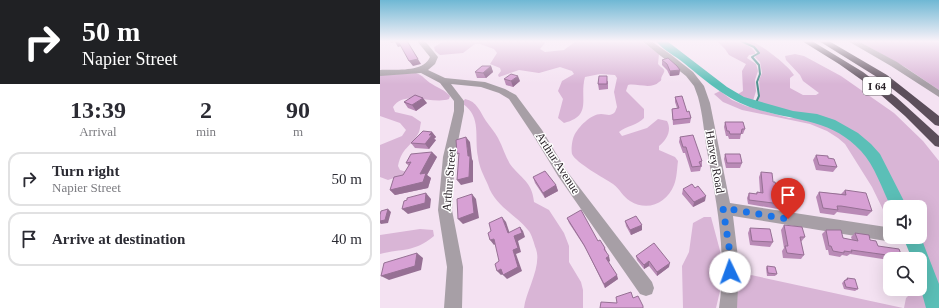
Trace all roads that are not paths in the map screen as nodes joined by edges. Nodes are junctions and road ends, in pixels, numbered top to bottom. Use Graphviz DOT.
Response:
graph roads {
  1 [pos="433,55"];
  2 [pos="665,55"];
  3 [pos="831,55"];
  4 [pos="849,55"];
  5 [pos="878,55"];
  6 [pos="422,70"];
  7 [pos="380,73"];
  8 [pos="443,81"];
  9 [pos="939,94"];
  10 [pos="939,122"];
  11 [pos="939,143"];
  12 [pos="723,208"];
  13 [pos="883,234"];
  14 [pos="646,288"];
  15 [pos="453,308"];
  16 [pos="728,308"];
  1 -- 6 [label="street"];
  2 -- 12 [label="street, Harvey Road"];
  3 -- 11 [label="highway, I 64"];
  4 -- 10 [label="highway, I 64"];
  5 -- 9 [label="street"];
  6 -- 7 [label="street"];
  6 -- 8 [label="street"];
  8 -- 14 [label="street, Arthur Avenue"];
  8 -- 15 [label="street, Arthur Street"];
  12 -- 13 [label="street"];
  12 -- 16 [label="street, Harvey Road"];
}
